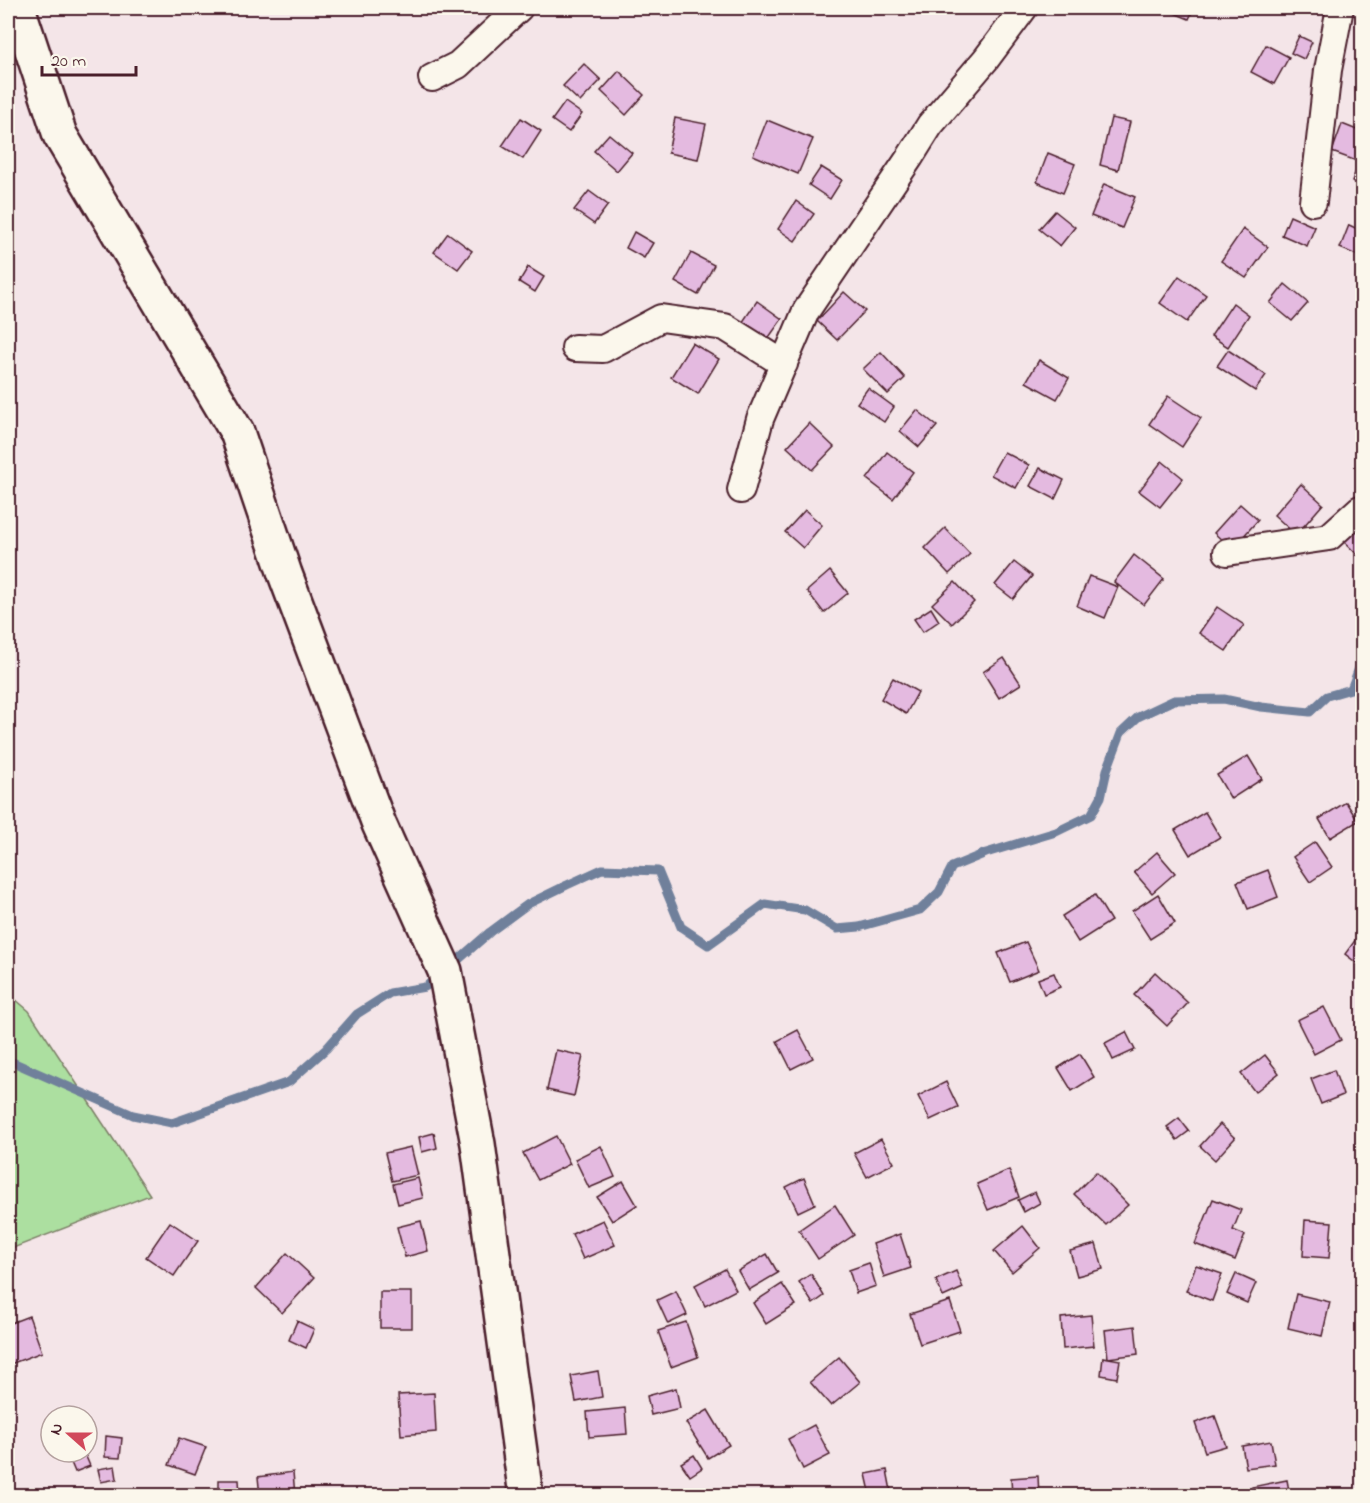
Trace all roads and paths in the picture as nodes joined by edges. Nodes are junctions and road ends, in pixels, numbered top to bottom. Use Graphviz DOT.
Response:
graph roads {
  1 [pos="18,8"];
  2 [pos="519,8"];
  3 [pos="1024,8"];
  4 [pos="1340,8"];
  5 [pos="432,78"];
  6 [pos="1313,202"];
  7 [pos="575,348"];
  8 [pos="784,363"];
  9 [pos="741,490"];
  10 [pos="1362,509"];
  11 [pos="1227,552"];
  12 [pos="526,1496"];
  1 -- 12 [label="street"];
  2 -- 5 [label="street"];
  3 -- 8 [label="street"];
  4 -- 6 [label="street"];
  7 -- 8 [label="street"];
  8 -- 9 [label="street"];
  10 -- 11 [label="street"];
}
